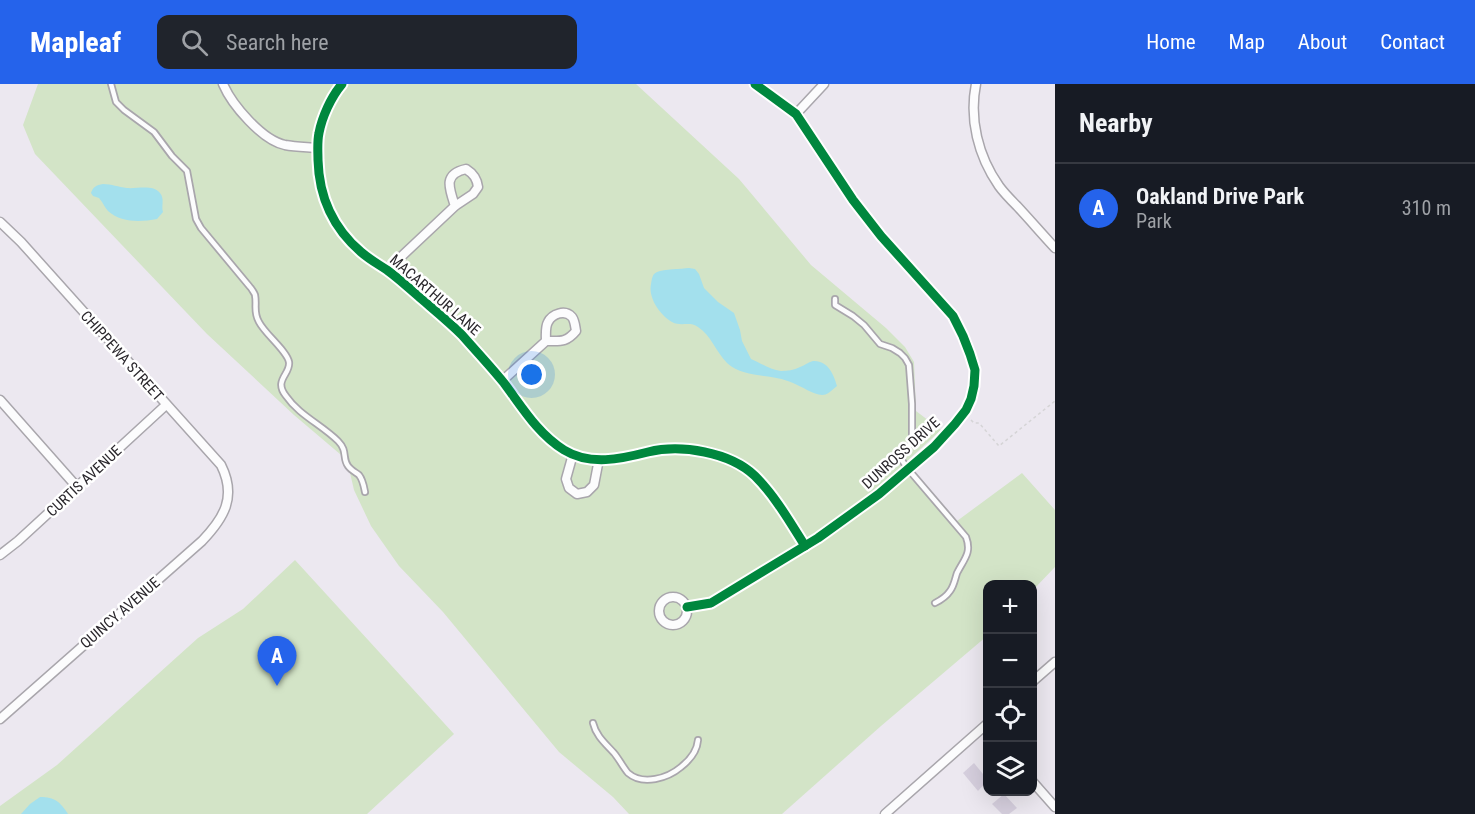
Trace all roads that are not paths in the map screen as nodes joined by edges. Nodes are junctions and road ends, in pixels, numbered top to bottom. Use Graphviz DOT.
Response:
graph roads {
  1 [pos="111,84"];
  2 [pos="222,84"];
  3 [pos="342,84"];
  4 [pos="755,84"];
  5 [pos="824,84"];
  6 [pos="976,84"];
  7 [pos="796,114"];
  8 [pos="318,148"];
  9 [pos="455,206"];
  10 [pos="0,222"];
  11 [pos="1055,248"];
  12 [pos="387,270"];
  13 [pos="835,300"];
  14 [pos="546,341"];
  15 [pos="502,381"];
  16 [pos="1,403"];
  17 [pos="166,405"];
  18 [pos="573,454"];
  19 [pos="599,459"];
  20 [pos="908,469"];
  21 [pos="77,487"];
  22 [pos="365,492"];
  23 [pos="228,498"];
  24 [pos="805,546"];
  25 [pos="0,555"];
  26 [pos="935,603"];
  27 [pos="687,607"];
  28 [pos="1055,662"];
  29 [pos="1037,678"];
  30 [pos="0,719"];
  31 [pos="593,723"];
  32 [pos="983,730"];
  33 [pos="698,740"];
  34 [pos="1037,787"];
  35 [pos="1055,807"];
  36 [pos="885,814"];
  1 -- 22 [label="lane"];
  2 -- 8 [label="street"];
  3 -- 8 [label="street, MACARTHUR LANE"];
  4 -- 7 [label="street, DUNROSS DRIVE"];
  5 -- 7 [label="street"];
  6 -- 11 [label="street"];
  7 -- 20 [label="street, DUNROSS DRIVE"];
  8 -- 12 [label="street, MACARTHUR LANE"];
  9 -- 12 [label="street"];
  10 -- 17 [label="street, CHIPPEWA STREET"];
  12 -- 15 [label="street, MACARTHUR LANE"];
  13 -- 20 [label="lane"];
  14 -- 15 [label="street"];
  15 -- 18 [label="street, MACARTHUR LANE"];
  16 -- 21 [label="street"];
  17 -- 21 [label="street, CURTIS AVENUE"];
  17 -- 23 [label="street, CHIPPEWA STREET"];
  18 -- 19 [label="street, MACARTHUR LANE"];
  18 -- 19 [label="street"];
  19 -- 24 [label="street, MACARTHUR LANE"];
  20 -- 24 [label="street, DUNROSS DRIVE"];
  20 -- 26 [label="lane"];
  21 -- 25 [label="street, CURTIS AVENUE"];
  23 -- 30 [label="street, QUINCY AVENUE"];
  24 -- 27 [label="street, DUNROSS DRIVE"];
  28 -- 29 [label="street"];
  31 -- 33 [label="lane"];
  32 -- 36 [label="street"];
  34 -- 35 [label="street"];
}
